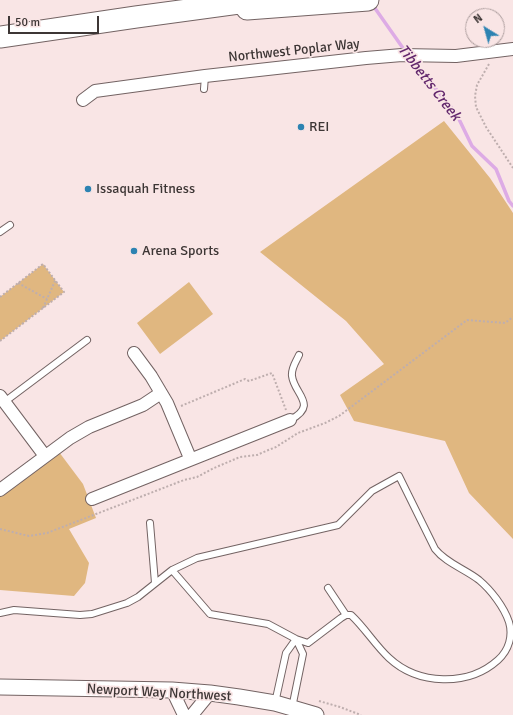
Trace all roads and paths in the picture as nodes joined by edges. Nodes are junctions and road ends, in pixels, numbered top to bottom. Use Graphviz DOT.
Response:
graph roads {
  1 [pos="262,0"];
  2 [pos="360,1"];
  3 [pos="136,17"];
  4 [pos="0,38"];
  5 [pos="513,49"];
  6 [pos="489,52"];
  7 [pos="205,76"];
  8 [pos="204,89"];
  9 [pos="83,100"];
  10 [pos="513,168"];
  11 [pos="10,224"];
  12 [pos="0,232"];
  13 [pos="56,281"];
  14 [pos="18,283"];
  15 [pos="0,297"];
  16 [pos="47,299"];
  17 [pos="42,309"];
  18 [pos="513,316"];
  19 [pos="87,340"];
  20 [pos="0,341"];
  21 [pos="134,353"];
  22 [pos="299,355"];
  23 [pos="402,368"];
  24 [pos="162,393"];
  25 [pos="1,401"];
  26 [pos="177,408"];
  27 [pos="290,420"];
  28 [pos="44,456"];
  29 [pos="190,458"];
  30 [pos="0,490"];
  31 [pos="92,499"];
  32 [pos="150,523"];
  33 [pos="172,570"];
  34 [pos="155,583"];
  35 [pos="328,588"];
  36 [pos="0,613"];
  37 [pos="346,615"];
  38 [pos="296,639"];
  39 [pos="0,687"];
  40 [pos="172,690"];
  41 [pos="210,693"];
  42 [pos="275,703"];
  43 [pos="340,707"];
  44 [pos="292,708"];
  45 [pos="184,715"];
  46 [pos="192,715"];
  47 [pos="316,715"];
  48 [pos="360,715"];
  1 -- 3 [label="highway"];
  2 -- 3 [label="highway"];
  3 -- 4 [label="highway"];
  5 -- 6 [label="street, Northwest Poplar Way"];
  6 -- 7 [label="street, Northwest Poplar Way"];
  6 -- 10 [label="path"];
  7 -- 8 [label="lane"];
  7 -- 9 [label="street, Northwest Poplar Way"];
  11 -- 12 [label="lane"];
  13 -- 14 [label="path"];
  13 -- 16 [label="path"];
  13 -- 17 [label="path"];
  14 -- 15 [label="path"];
  14 -- 16 [label="path"];
  16 -- 17 [label="path"];
  17 -- 20 [label="path"];
  18 -- 23 [label="path"];
  19 -- 25 [label="lane"];
  21 -- 24 [label="street"];
  22 -- 27 [label="lane"];
  24 -- 28 [label="street"];
  24 -- 29 [label="street"];
  25 -- 28 [label="street"];
  26 -- 27 [label="path"];
  27 -- 29 [label="street"];
  28 -- 30 [label="street"];
  29 -- 31 [label="street"];
  32 -- 34 [label="lane"];
  33 -- 34 [label="lane"];
  33 -- 37 [label="lane"];
  33 -- 38 [label="lane"];
  34 -- 36 [label="lane"];
  35 -- 37 [label="lane"];
  37 -- 38 [label="lane"];
  38 -- 42 [label="lane"];
  38 -- 44 [label="lane"];
  39 -- 40 [label="street, Newport Way Northwest"];
  40 -- 41 [label="street, Newport Way Northwest"];
  40 -- 45 [label="street"];
  41 -- 42 [label="street, Newport Way Northwest"];
  41 -- 46 [label="street"];
  42 -- 44 [label="street, Newport Way Northwest"];
  43 -- 48 [label="path"];
  44 -- 47 [label="street, Newport Way Northwest"];
}
